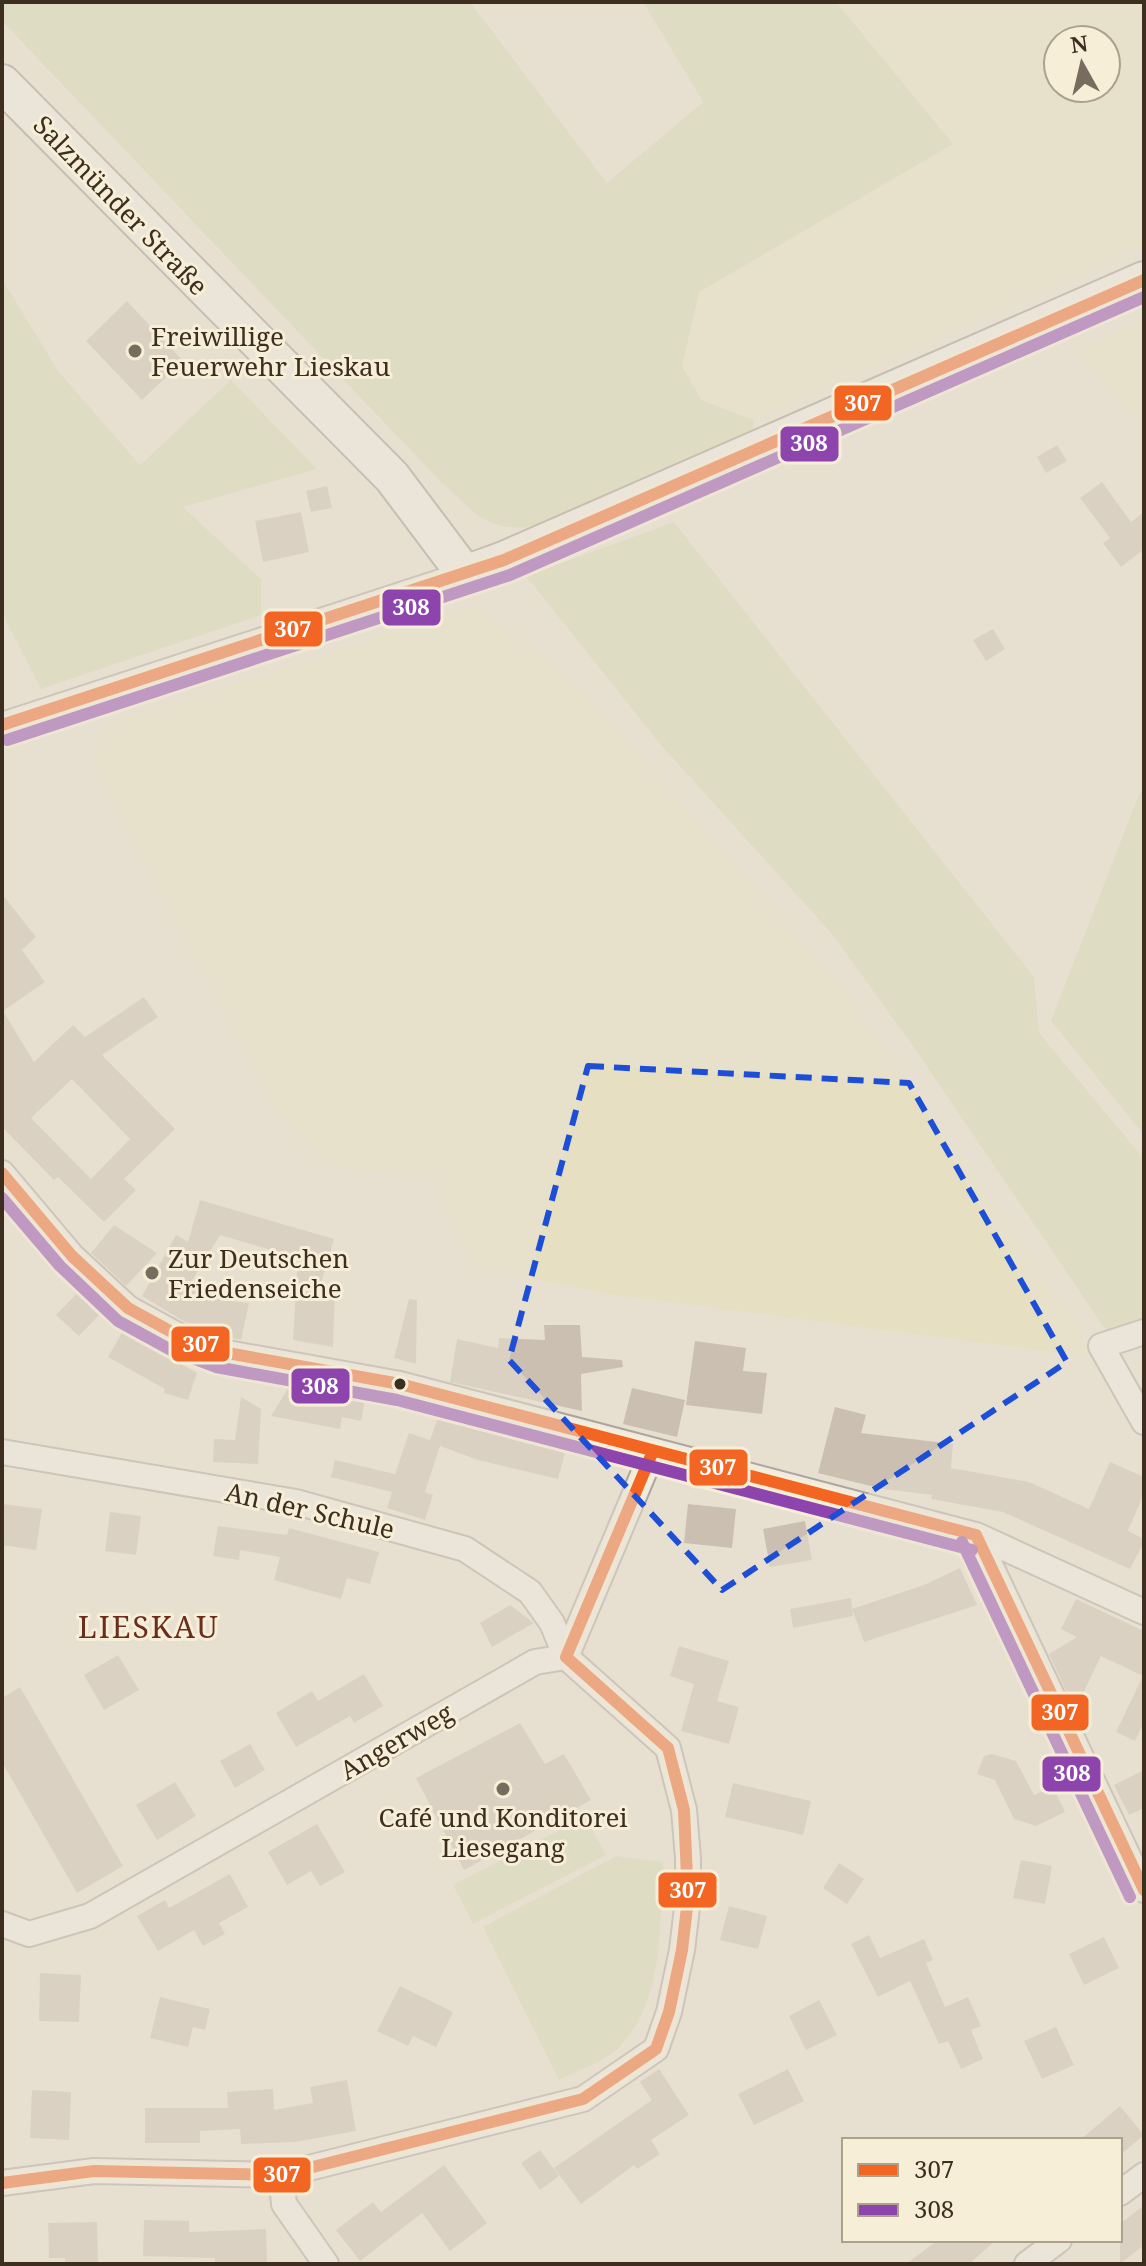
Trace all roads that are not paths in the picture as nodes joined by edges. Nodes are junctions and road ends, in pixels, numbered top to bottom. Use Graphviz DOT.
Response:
graph roads {
  1 [pos="2,83"];
  2 [pos="1144,280"];
  3 [pos="465,574"];
  4 [pos="2,725"];
  5 [pos="2,1173"];
  6 [pos="10,1199"];
  7 [pos="1144,1332"];
  8 [pos="1144,1422"];
  9 [pos="653,1451"];
  10 [pos="2,1452"];
  11 [pos="976,1535"];
  12 [pos="1144,1612"];
  13 [pos="566,1657"];
  14 [pos="1144,1890"];
  15 [pos="2,1924"];
  16 [pos="281,2175"];
  17 [pos="1144,2175"];
  18 [pos="2,2183"];
  19 [pos="1122,2192"];
  20 [pos="1056,2242"];
  21 [pos="326,2264"];
  22 [pos="1027,2264"];
  1 -- 3 [label="street, Salzmünder Straße"];
  2 -- 3 [label="street"];
  3 -- 4 [label="street"];
  5 -- 6 [label="street"];
  6 -- 9 [label="street"];
  7 -- 8 [label="street"];
  9 -- 11 [label="street"];
  9 -- 13 [label="street"];
  10 -- 13 [label="street, An der Schule"];
  11 -- 12 [label="street"];
  11 -- 14 [label="street"];
  13 -- 15 [label="street, Angerweg"];
  13 -- 16 [label="street"];
  16 -- 18 [label="street"];
  16 -- 21 [label="street"];
  17 -- 19 [label="street"];
  20 -- 22 [label="street"];
}
